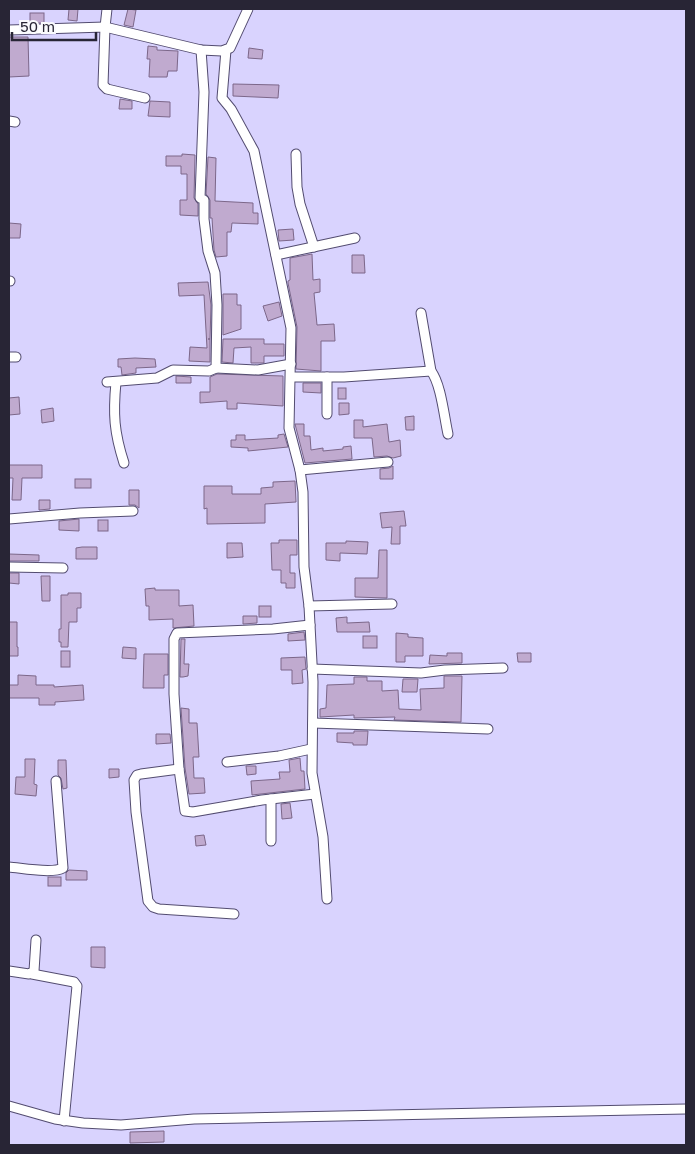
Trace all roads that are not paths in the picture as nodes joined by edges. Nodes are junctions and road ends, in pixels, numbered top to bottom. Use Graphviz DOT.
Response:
graph roads {
  1 [pos="107,9"];
  2 [pos="248,9"];
  3 [pos="105,27"];
  4 [pos="9,30"];
  5 [pos="201,50"];
  6 [pos="226,50"];
  7 [pos="145,98"];
  8 [pos="296,154"];
  9 [pos="355,238"];
  10 [pos="314,247"];
  11 [pos="276,255"];
  12 [pos="421,313"];
  13 [pos="291,364"];
  14 [pos="216,368"];
  15 [pos="430,371"];
  16 [pos="291,377"];
  17 [pos="327,377"];
  18 [pos="327,414"];
  19 [pos="448,434"];
  20 [pos="388,462"];
  21 [pos="124,463"];
  22 [pos="300,470"];
  23 [pos="133,511"];
  24 [pos="9,520"];
  25 [pos="9,567"];
  26 [pos="63,568"];
  27 [pos="392,604"];
  28 [pos="309,606"];
  29 [pos="310,625"];
  30 [pos="503,668"];
  31 [pos="312,669"];
  32 [pos="313,724"];
  33 [pos="488,729"];
  34 [pos="311,749"];
  35 [pos="227,762"];
  36 [pos="179,769"];
  37 [pos="56,780"];
  38 [pos="315,794"];
  39 [pos="271,799"];
  40 [pos="271,841"];
  41 [pos="9,867"];
  42 [pos="327,899"];
  43 [pos="234,914"];
  44 [pos="36,940"];
  45 [pos="9,972"];
  46 [pos="32,974"];
  47 [pos="9,1106"];
  48 [pos="686,1108"];
  49 [pos="64,1121"];
  1 -- 3 [label="street"];
  2 -- 6 [label="street"];
  3 -- 4 [label="street"];
  3 -- 5 [label="street"];
  3 -- 7 [label="street"];
  5 -- 6 [label="street"];
  5 -- 14 [label="street"];
  6 -- 11 [label="street"];
  8 -- 10 [label="street"];
  9 -- 10 [label="street"];
  10 -- 11 [label="street"];
  11 -- 13 [label="street"];
  12 -- 15 [label="street"];
  13 -- 14 [label="street"];
  13 -- 16 [label="street"];
  14 -- 21 [label="street"];
  15 -- 17 [label="street"];
  15 -- 19 [label="street"];
  16 -- 17 [label="street"];
  16 -- 22 [label="street"];
  17 -- 18 [label="street"];
  20 -- 22 [label="street"];
  22 -- 28 [label="street"];
  23 -- 24 [label="street"];
  25 -- 26 [label="street"];
  27 -- 28 [label="street"];
  28 -- 29 [label="street"];
  29 -- 31 [label="street"];
  29 -- 36 [label="street"];
  30 -- 31 [label="street"];
  31 -- 32 [label="street"];
  32 -- 33 [label="street"];
  32 -- 34 [label="street"];
  34 -- 35 [label="street"];
  34 -- 38 [label="street"];
  36 -- 39 [label="street"];
  36 -- 43 [label="street"];
  37 -- 41 [label="street"];
  38 -- 39 [label="street"];
  38 -- 42 [label="street"];
  39 -- 40 [label="street"];
  44 -- 46 [label="street"];
  45 -- 46 [label="street"];
  46 -- 49 [label="street"];
  47 -- 49 [label="street"];
  48 -- 49 [label="street"];
}
